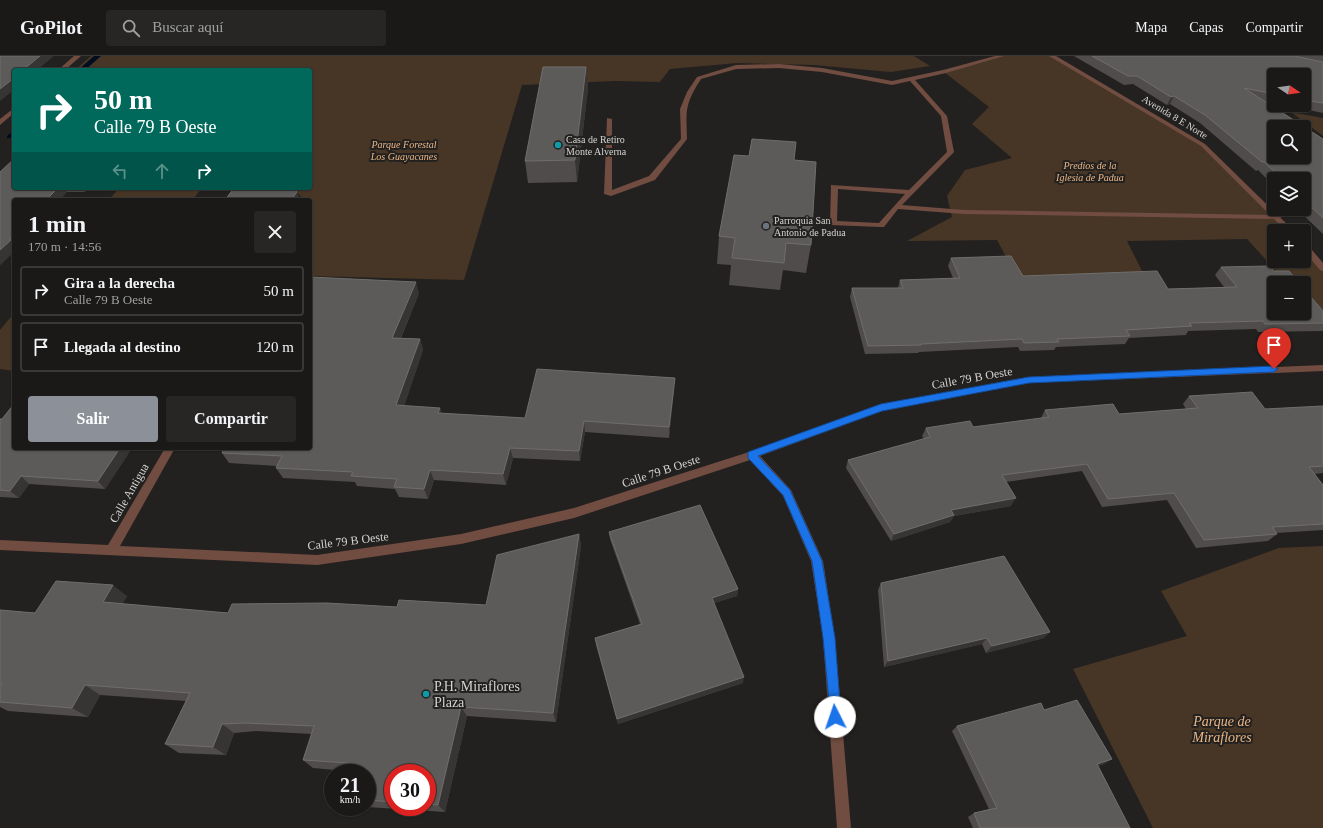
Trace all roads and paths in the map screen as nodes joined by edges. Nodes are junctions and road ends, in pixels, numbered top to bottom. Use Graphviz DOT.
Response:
graph roads {
  1 [pos="78,56"];
  2 [pos="1001,56"];
  3 [pos="1052,56"];
  4 [pos="63,68"];
  5 [pos="911,79"];
  6 [pos="12,112"];
  7 [pos="609,119"];
  8 [pos="0,123"];
  9 [pos="911,192"];
  10 [pos="896,207"];
  11 [pos="1278,217"];
  12 [pos="1284,224"];
  13 [pos="1311,254"];
  14 [pos="1323,268"];
  15 [pos="1323,368"];
  16 [pos="169,450"];
  17 [pos="752,455"];
  18 [pos="0,545"];
  19 [pos="111,551"];
  20 [pos="844,828"];
  1 -- 4 [label="street"];
  2 -- 5 [label="street"];
  3 -- 11 [label="street, Avenida 8 E Norte"];
  5 -- 7 [label="street"];
  5 -- 9 [label="street"];
  6 -- 8 [label="street"];
  9 -- 10 [label="street"];
  9 -- 10 [label="street"];
  10 -- 11 [label="street"];
  11 -- 12 [label="street, Avenida 8 E Norte"];
  13 -- 14 [label="street"];
  15 -- 17 [label="street, Calle 79 B Oeste"];
  16 -- 19 [label="street, Calle Antigua"];
  17 -- 19 [label="street, Calle 79 B Oeste"];
  17 -- 20 [label="street"];
  18 -- 19 [label="street, Calle 79 B Oeste"];
}
